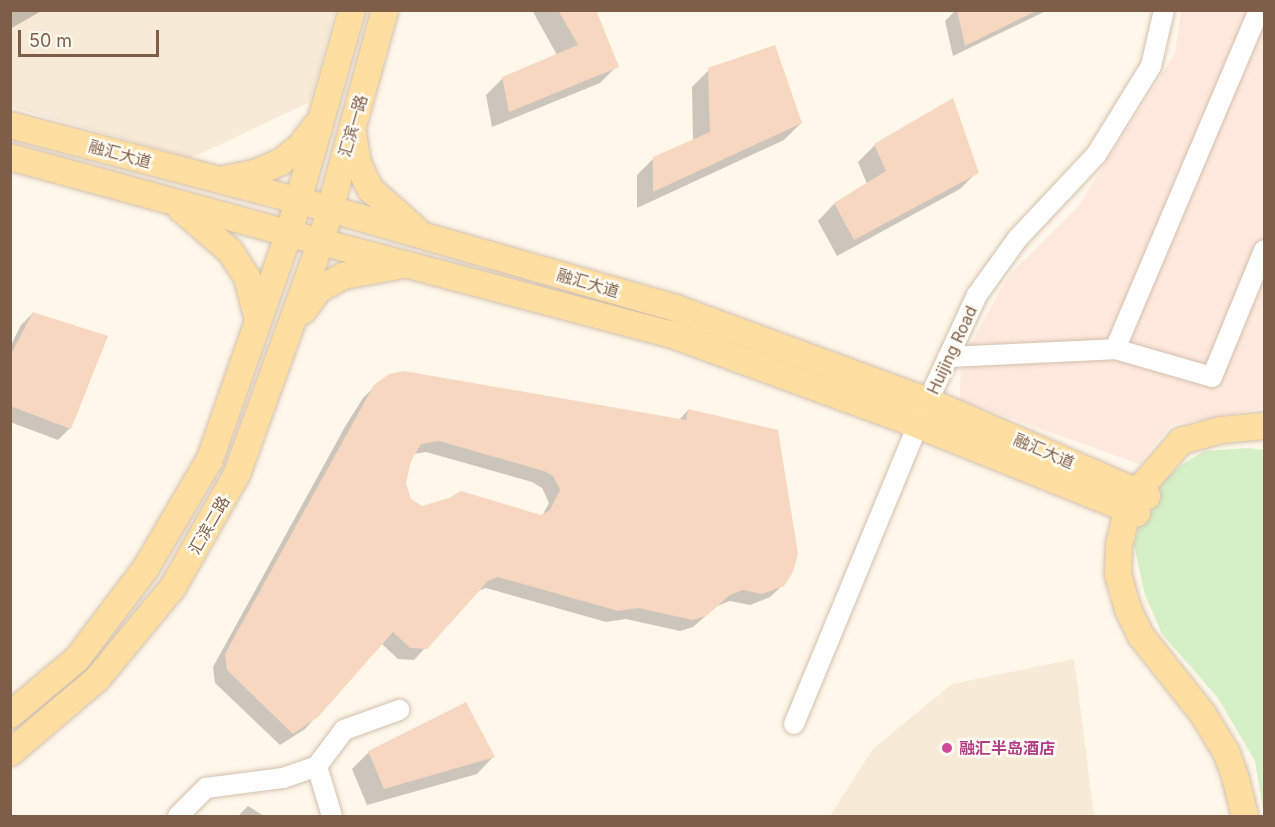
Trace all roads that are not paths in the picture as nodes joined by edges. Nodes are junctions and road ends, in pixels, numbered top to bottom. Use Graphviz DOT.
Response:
graph roads {
  1 [pos="352,10"];
  2 [pos="385,10"];
  3 [pos="1164,10"];
  4 [pos="1258,10"];
  5 [pos="322,117"];
  6 [pos="10,125"];
  7 [pos="352,128"];
  8 [pos="10,157"];
  9 [pos="221,180"];
  10 [pos="299,200"];
  11 [pos="171,201"];
  12 [pos="330,209"];
  13 [pos="289,233"];
  14 [pos="422,235"];
  15 [pos="321,243"];
  16 [pos="1264,250"];
  17 [pos="409,264"];
  18 [pos="258,320"];
  19 [pos="294,323"];
  20 [pos="1115,349"];
  21 [pos="948,357"];
  22 [pos="928,401"];
  23 [pos="918,425"];
  24 [pos="1264,426"];
  25 [pos="1264,443"];
  26 [pos="1138,502"];
  27 [pos="399,710"];
  28 [pos="10,715"];
  29 [pos="794,724"];
  30 [pos="10,753"];
  31 [pos="317,766"];
  32 [pos="178,816"];
  33 [pos="332,816"];
  34 [pos="1245,816"];
  35 [pos="1258,816"];
  1 -- 5 [label="main road, 汇滨一路"];
  2 -- 7 [label="main road, 汇滨一路"];
  3 -- 21 [label="street, Huijing Road"];
  4 -- 20 [label="street"];
  5 -- 9 [label="main road"];
  5 -- 10 [label="main road, 汇滨一路"];
  6 -- 9 [label="main road, 融汇大道"];
  7 -- 12 [label="main road, 汇滨一路"];
  7 -- 14 [label="main road"];
  8 -- 11 [label="main road, 融汇大道"];
  9 -- 10 [label="main road, 融汇大道"];
  10 -- 12 [label="main road, 融汇大道"];
  10 -- 13 [label="main road, 汇滨一路"];
  11 -- 13 [label="main road, 融汇大道"];
  11 -- 18 [label="main road"];
  12 -- 14 [label="main road, 融汇大道"];
  12 -- 15 [label="main road, 汇滨一路"];
  13 -- 15 [label="main road, 融汇大道"];
  13 -- 18 [label="main road, 汇滨二路"];
  14 -- 22 [label="main road, 融汇大道"];
  15 -- 17 [label="main road, 融汇大道"];
  15 -- 19 [label="main road, 汇滨二路"];
  16 -- 20 [label="street"];
  17 -- 19 [label="main road"];
  17 -- 23 [label="main road, 融汇大道"];
  18 -- 28 [label="main road, 汇滨二路"];
  19 -- 30 [label="main road, 汇滨二路"];
  20 -- 21 [label="street"];
  21 -- 22 [label="street, Huijing Road"];
  22 -- 23 [label="street, Huijing Road"];
  22 -- 26 [label="main road, 融汇大道"];
  23 -- 26 [label="main road, 融汇大道"];
  23 -- 29 [label="street, Huijing Road"];
  24 -- 26 [label="main road"];
  25 -- 26 [label="main road"];
  26 -- 34 [label="main road"];
  26 -- 35 [label="main road"];
  27 -- 31 [label="street"];
  31 -- 32 [label="street"];
  31 -- 33 [label="street"];
}
